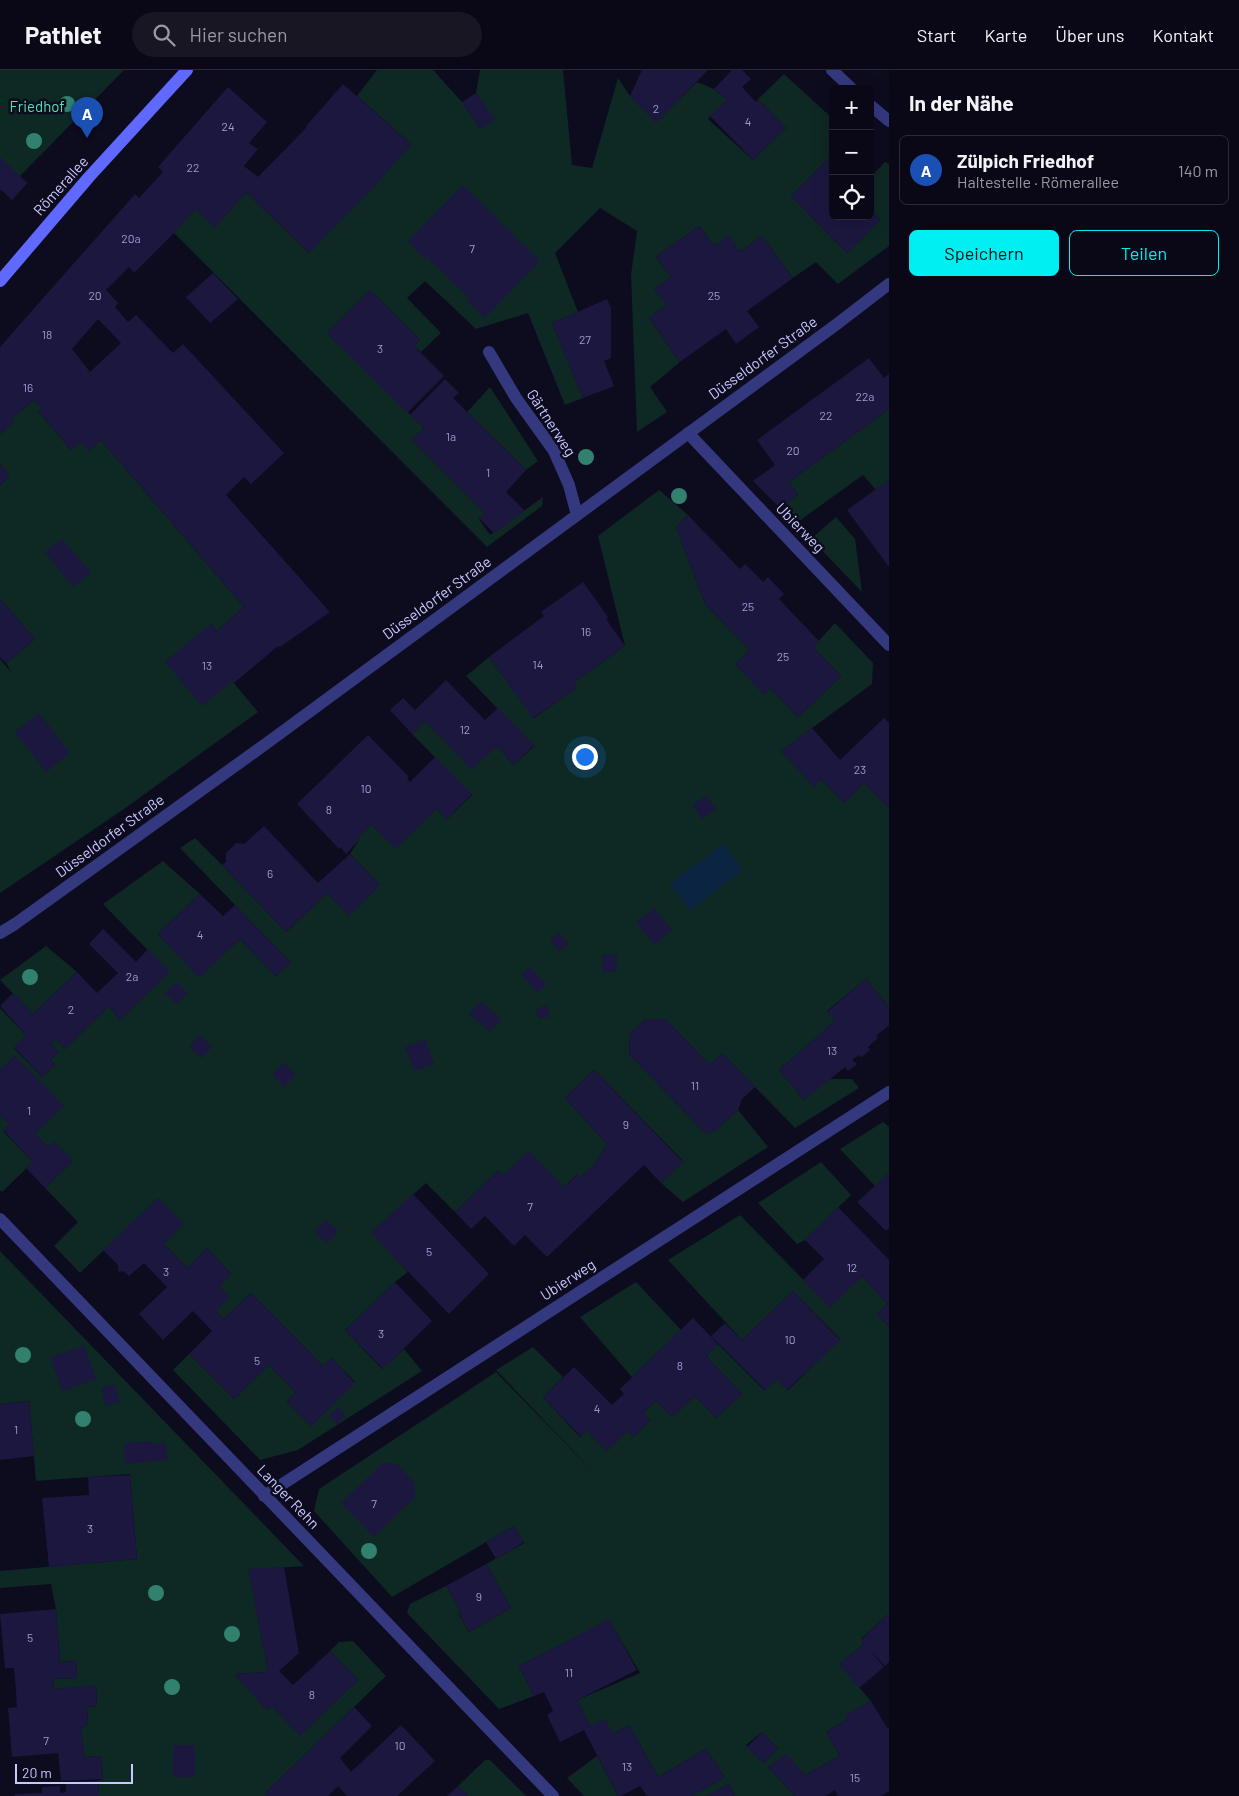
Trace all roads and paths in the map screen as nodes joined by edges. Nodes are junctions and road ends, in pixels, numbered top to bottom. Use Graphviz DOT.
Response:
graph roads {
  1 [pos="187,70"];
  2 [pos="832,70"];
  3 [pos="848,85"];
  4 [pos="874,108"];
  5 [pos="889,121"];
  6 [pos="0,281"];
  7 [pos="889,284"];
  8 [pos="489,352"];
  9 [pos="688,433"];
  10 [pos="577,515"];
  11 [pos="889,645"];
  12 [pos="0,932"];
  13 [pos="889,1092"];
  14 [pos="0,1219"];
  15 [pos="264,1496"];
  16 [pos="553,1796"];
  1 -- 6 [label="street, Römerallee"];
  2 -- 3 [label="street"];
  4 -- 5 [label="street"];
  7 -- 9 [label="street, Düsseldorfer Straße"];
  8 -- 10 [label="street, Gärtnerweg"];
  9 -- 10 [label="street, Düsseldorfer Straße"];
  9 -- 11 [label="street, Ubierweg"];
  10 -- 12 [label="street, Düsseldorfer Straße"];
  13 -- 15 [label="street, Ubierweg"];
  14 -- 15 [label="street, Langer Rehn"];
  15 -- 16 [label="street, Langer Rehn"];
}
